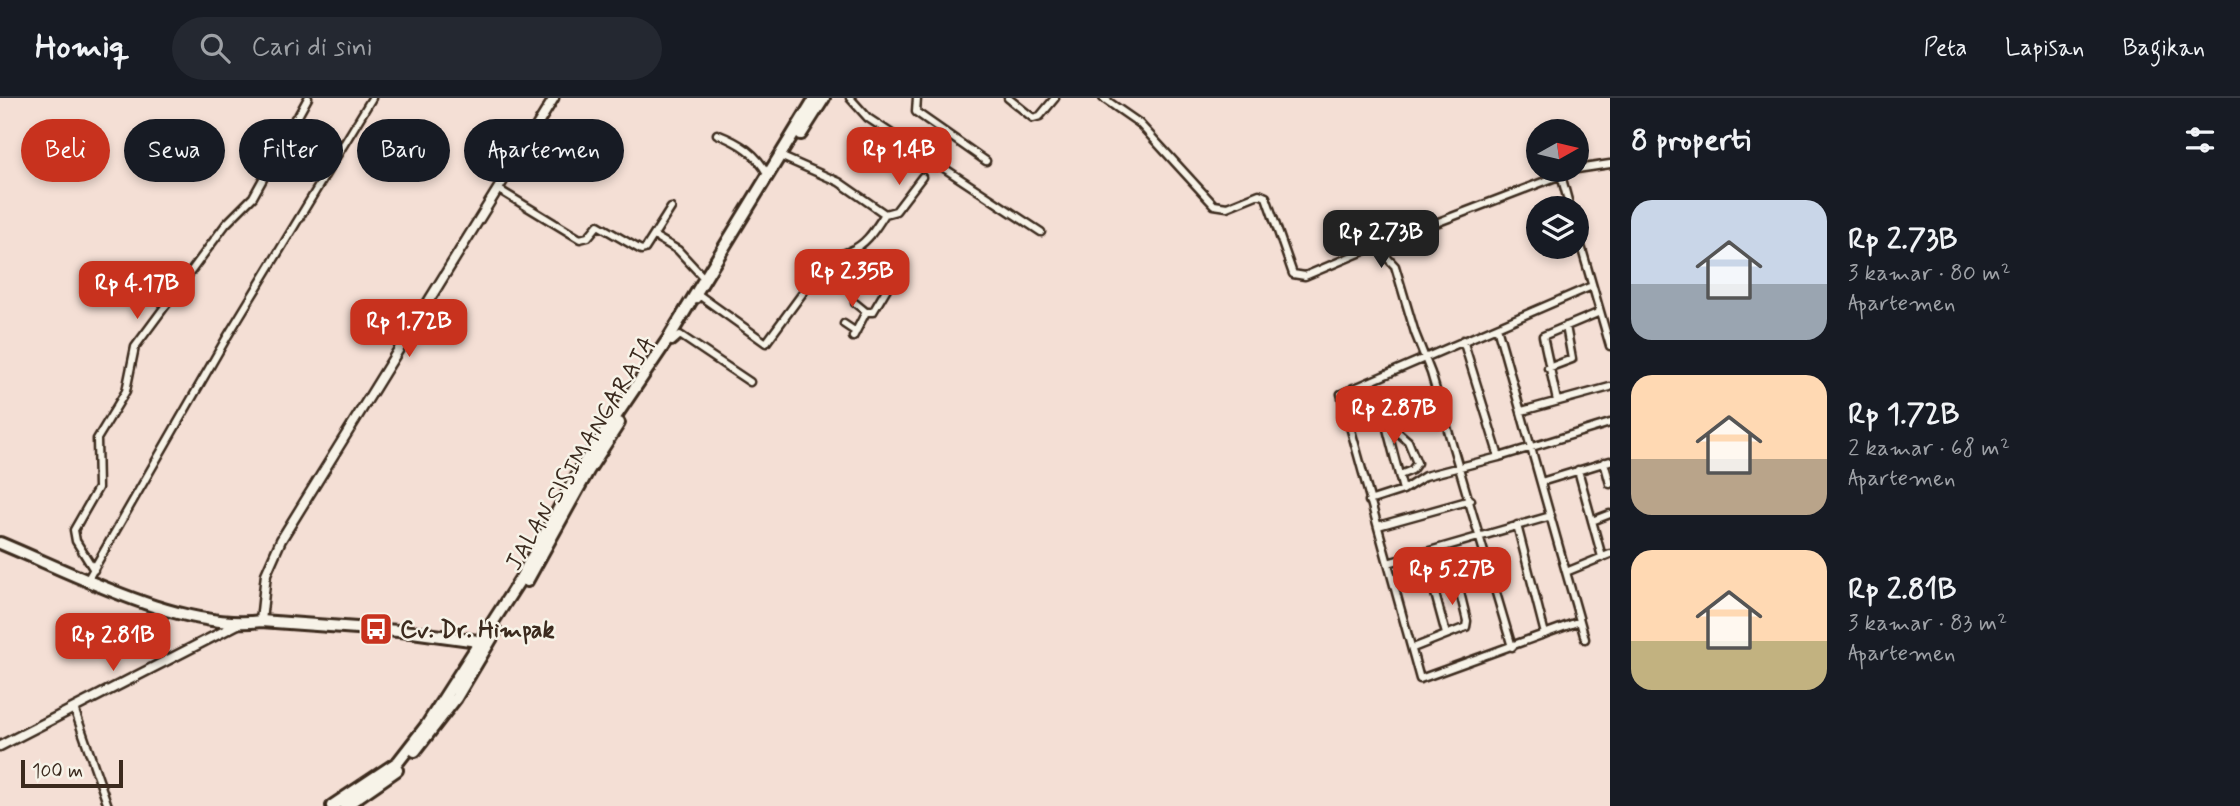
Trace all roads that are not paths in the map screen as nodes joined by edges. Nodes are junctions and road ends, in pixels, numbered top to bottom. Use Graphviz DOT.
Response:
graph roads {
  1 [pos="308,98"];
  2 [pos="372,98"];
  3 [pos="554,98"];
  4 [pos="815,98"];
  5 [pos="824,98"];
  6 [pos="850,98"];
  7 [pos="917,98"];
  8 [pos="1008,98"];
  9 [pos="1055,98"];
  10 [pos="1103,98"];
  11 [pos="295,118"];
  12 [pos="717,134"];
  13 [pos="343,143"];
  14 [pos="782,158"];
  15 [pos="986,160"];
  16 [pos="1610,164"];
  17 [pos="1589,167"];
  18 [pos="768,175"];
  19 [pos="922,177"];
  20 [pos="321,182"];
  21 [pos="1545,182"];
  22 [pos="498,189"];
  23 [pos="671,208"];
  24 [pos="885,214"];
  25 [pos="1041,232"];
  26 [pos="654,236"];
  27 [pos="1376,246"];
  28 [pos="850,251"];
  29 [pos="1584,259"];
  30 [pos="703,277"];
  31 [pos="1591,286"];
  32 [pos="692,302"];
  33 [pos="855,303"];
  34 [pos="866,312"];
  35 [pos="1600,312"];
  36 [pos="844,324"];
  37 [pos="1566,326"];
  38 [pos="1497,327"];
  39 [pos="670,340"];
  40 [pos="1463,341"];
  41 [pos="1610,346"];
  42 [pos="1425,358"];
  43 [pos="1548,368"];
  44 [pos="750,382"];
  45 [pos="1610,387"];
  46 [pos="1353,388"];
  47 [pos="1557,401"];
  48 [pos="1522,411"];
  49 [pos="1385,421"];
  50 [pos="1610,423"];
  51 [pos="1532,447"];
  52 [pos="1499,457"];
  53 [pos="1607,461"];
  54 [pos="1461,468"];
  55 [pos="1578,470"];
  56 [pos="1400,475"];
  57 [pos="1541,482"];
  58 [pos="1610,484"];
  59 [pos="1404,490"];
  60 [pos="1369,500"];
  61 [pos="1471,500"];
  62 [pos="1610,514"];
  63 [pos="1550,516"];
  64 [pos="1592,521"];
  65 [pos="1517,524"];
  66 [pos="1378,526"];
  67 [pos="1480,535"];
  68 [pos="0,543"];
  69 [pos="1610,554"];
  70 [pos="1602,557"];
  71 [pos="1388,563"];
  72 [pos="1491,570"];
  73 [pos="1566,572"];
  74 [pos="91,575"];
  75 [pos="1457,580"];
  76 [pos="261,621"];
  77 [pos="1580,621"];
  78 [pos="238,624"];
  79 [pos="1446,634"];
  80 [pos="1545,634"];
  81 [pos="484,639"];
  82 [pos="1585,639"];
  83 [pos="1512,646"];
  84 [pos="1413,648"];
  85 [pos="74,708"];
  86 [pos="0,746"];
  87 [pos="108,806"];
  88 [pos="332,806"];
  89 [pos="345,806"];
  1 -- 11 [label="street"];
  2 -- 13 [label="street"];
  3 -- 22 [label="street"];
  4 -- 14 [label="highway, JALAN SISIMANGARAJA"];
  5 -- 14 [label="highway, JALAN SISIMANGARAJA"];
  6 -- 25 [label="street"];
  7 -- 15 [label="street"];
  8 -- 9 [label="street"];
  10 -- 27 [label="street"];
  11 -- 74 [label="street"];
  12 -- 18 [label="street"];
  14 -- 18 [label="highway, JALAN SISIMANGARAJA"];
  14 -- 24 [label="street"];
  14 -- 32 [label="highway, JALAN SISIMANGARAJA"];
  16 -- 17 [label="street"];
  18 -- 30 [label="highway, JALAN SISIMANGARAJA"];
  19 -- 24 [label="street"];
  20 -- 74 [label="street"];
  21 -- 27 [label="street"];
  22 -- 26 [label="street"];
  22 -- 76 [label="street"];
  23 -- 26 [label="street"];
  24 -- 28 [label="street"];
  26 -- 30 [label="street"];
  27 -- 42 [label="street"];
  28 -- 32 [label="street"];
  28 -- 34 [label="street"];
  29 -- 31 [label="street"];
  30 -- 32 [label="highway, JALAN SISIMANGARAJA"];
  31 -- 35 [label="street"];
  31 -- 38 [label="street"];
  32 -- 39 [label="highway, JALAN SISIMANGARAJA"];
  33 -- 34 [label="street"];
  34 -- 36 [label="street"];
  35 -- 37 [label="street"];
  35 -- 41 [label="street"];
  37 -- 43 [label="street"];
  37 -- 43 [label="street"];
  38 -- 40 [label="street"];
  38 -- 48 [label="street"];
  39 -- 44 [label="street"];
  39 -- 81 [label="highway, JALAN SISIMANGARAJA"];
  40 -- 42 [label="street"];
  40 -- 52 [label="street"];
  42 -- 46 [label="street"];
  42 -- 54 [label="street"];
  43 -- 47 [label="street"];
  45 -- 47 [label="street"];
  46 -- 49 [label="street"];
  46 -- 60 [label="street"];
  47 -- 48 [label="street"];
  48 -- 51 [label="street"];
  49 -- 56 [label="street"];
  49 -- 56 [label="street"];
  50 -- 51 [label="street"];
  51 -- 52 [label="street"];
  51 -- 57 [label="street"];
  52 -- 54 [label="street"];
  53 -- 55 [label="street"];
  53 -- 58 [label="street"];
  54 -- 59 [label="street"];
  54 -- 61 [label="street"];
  55 -- 57 [label="street"];
  55 -- 64 [label="street"];
  56 -- 59 [label="street"];
  57 -- 63 [label="street"];
  59 -- 60 [label="street"];
  60 -- 66 [label="street"];
  61 -- 66 [label="street"];
  61 -- 67 [label="street"];
  62 -- 64 [label="street"];
  63 -- 65 [label="street"];
  63 -- 73 [label="street"];
  64 -- 70 [label="street"];
  65 -- 67 [label="street"];
  65 -- 80 [label="street"];
  66 -- 71 [label="street"];
  67 -- 71 [label="street"];
  67 -- 72 [label="street"];
  68 -- 74 [label="highway"];
  69 -- 70 [label="street"];
  70 -- 73 [label="street"];
  71 -- 84 [label="street"];
  72 -- 75 [label="street"];
  72 -- 83 [label="street"];
  73 -- 77 [label="street"];
  74 -- 78 [label="highway"];
  75 -- 79 [label="street"];
  75 -- 79 [label="street"];
  76 -- 78 [label="highway"];
  76 -- 81 [label="highway"];
  77 -- 80 [label="street"];
  77 -- 82 [label="street"];
  78 -- 85 [label="street"];
  79 -- 84 [label="street"];
  80 -- 83 [label="street"];
  81 -- 88 [label="highway"];
  81 -- 89 [label="highway, JALAN SISIMANGARAJA"];
  83 -- 84 [label="street"];
  85 -- 86 [label="street"];
  85 -- 87 [label="street"];
}
